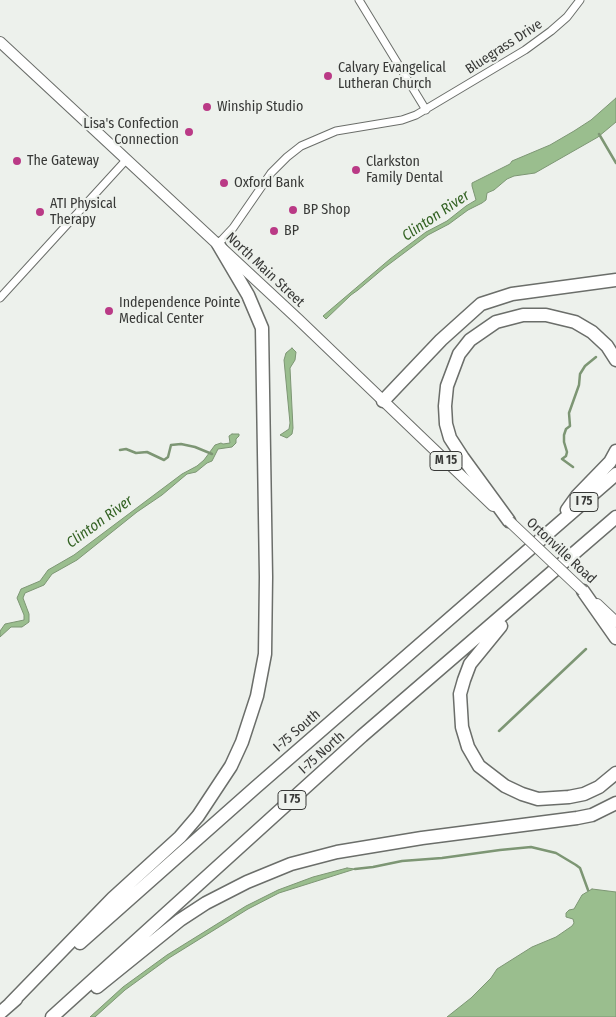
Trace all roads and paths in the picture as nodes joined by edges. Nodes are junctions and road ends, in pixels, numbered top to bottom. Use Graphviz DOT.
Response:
graph roads {
  1 [pos="359,0"];
  2 [pos="580,0"];
  3 [pos="0,42"];
  4 [pos="426,110"];
  5 [pos="127,159"];
  6 [pos="218,244"];
  7 [pos="616,280"];
  8 [pos="0,298"];
  9 [pos="616,360"];
  10 [pos="383,402"];
  11 [pos="616,451"];
  12 [pos="616,474"];
  13 [pos="616,517"];
  14 [pos="509,521"];
  15 [pos="552,530"];
  16 [pos="583,591"];
  17 [pos="526,596"];
  18 [pos="616,622"];
  19 [pos="616,638"];
  20 [pos="616,773"];
  21 [pos="616,803"];
  22 [pos="5,1009"];
  23 [pos="57,1013"];
  1 -- 4 [label="street"];
  2 -- 4 [label="street, Bluegrass Drive"];
  3 -- 5 [label="main road, North Main Street / M 15"];
  4 -- 6 [label="street, Bluegrass Drive"];
  5 -- 6 [label="main road, North Main Street / M 15"];
  5 -- 8 [label="street"];
  6 -- 10 [label="main road, North Main Street / M 15"];
  6 -- 22 [label="highway"];
  7 -- 10 [label="highway"];
  9 -- 14 [label="highway"];
  10 -- 14 [label="main road, North Main Street / M 15"];
  11 -- 15 [label="highway"];
  12 -- 15 [label="highway, I-75 South / I 75"];
  13 -- 17 [label="highway, I-75 North / I 75"];
  14 -- 16 [label="main road, Ortonville Road / M 15, bridge"];
  15 -- 22 [label="highway, I-75 South / I 75"];
  16 -- 18 [label="main road, Ortonville Road / M 15"];
  16 -- 19 [label="highway"];
  17 -- 20 [label="highway"];
  17 -- 23 [label="highway, I-75 North / I 75"];
  21 -- 23 [label="highway"];
}
